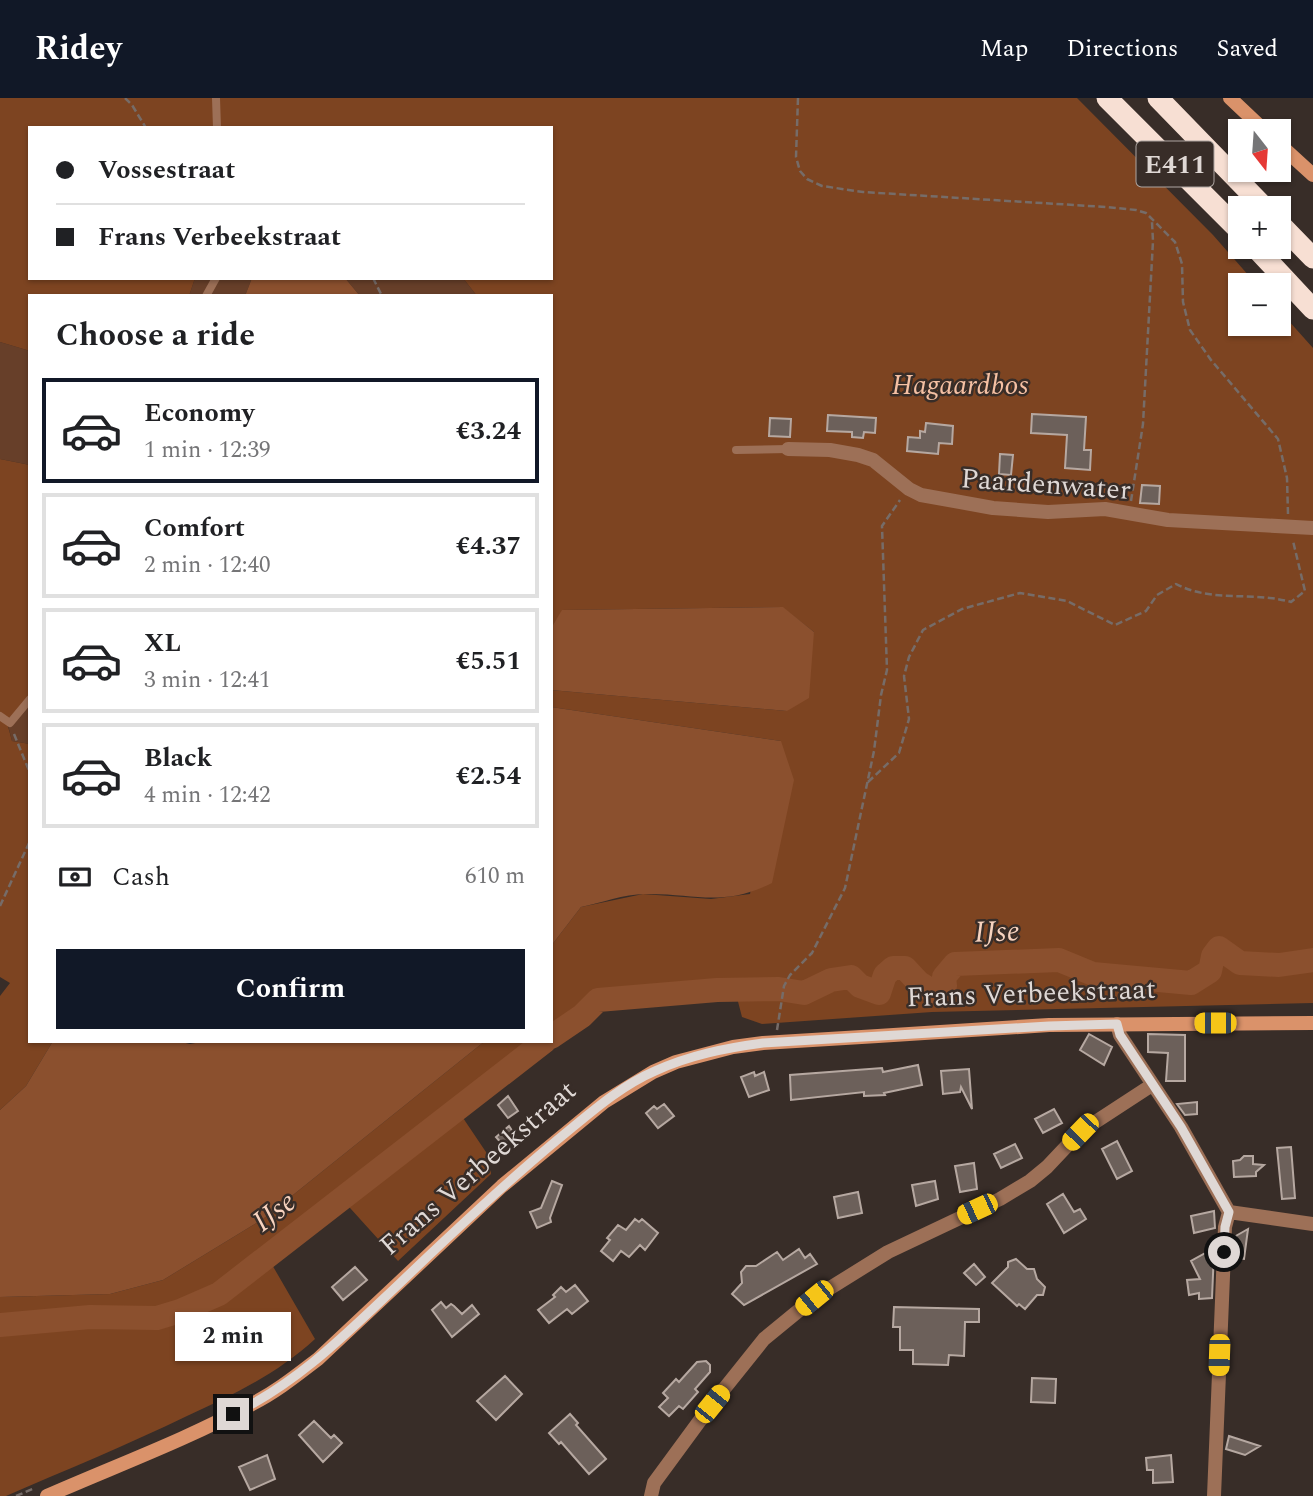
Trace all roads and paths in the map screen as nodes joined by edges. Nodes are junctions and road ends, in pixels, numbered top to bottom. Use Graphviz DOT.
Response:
graph roads {
  1 [pos="125,98"];
  2 [pos="216,98"];
  3 [pos="799,98"];
  4 [pos="1107,98"];
  5 [pos="1157,98"];
  6 [pos="1230,98"];
  7 [pos="1252,119"];
  8 [pos="145,126"];
  9 [pos="217,126"];
  10 [pos="1292,156"];
  11 [pos="1313,175"];
  12 [pos="1253,196"];
  13 [pos="1228,219"];
  14 [pos="1151,220"];
  15 [pos="1291,235"];
  16 [pos="1313,258"];
  17 [pos="1266,259"];
  18 [pos="1313,309"];
  19 [pos="788,449"];
  20 [pos="736,450"];
  21 [pos="909,489"];
  22 [pos="1129,512"];
  23 [pos="1289,527"];
  24 [pos="1313,528"];
  25 [pos="28,701"];
  26 [pos="0,716"];
  27 [pos="10,723"];
  28 [pos="28,769"];
  29 [pos="868,782"];
  30 [pos="28,845"];
  31 [pos="0,906"];
  32 [pos="1313,1023"];
  33 [pos="1117,1024"];
  34 [pos="776,1030"];
  35 [pos="1152,1085"];
  36 [pos="1229,1212"];
  37 [pos="1313,1224"];
  38 [pos="44,1491"];
  39 [pos="16,1496"];
  40 [pos="651,1496"];
  41 [pos="1214,1496"];
  1 -- 8 [label="path"];
  2 -- 9 [label="lane"];
  3 -- 14 [label="path"];
  4 -- 13 [label="highway, E411"];
  5 -- 12 [label="highway, E411"];
  6 -- 7 [label="main road"];
  10 -- 11 [label="main road"];
  14 -- 22 [label="path"];
  14 -- 23 [label="path"];
  15 -- 16 [label="highway"];
  17 -- 18 [label="highway"];
  19 -- 20 [label="lane"];
  19 -- 21 [label="street, Paardenwater"];
  21 -- 22 [label="street, Paardenwater"];
  21 -- 29 [label="path"];
  22 -- 23 [label="street, Paardenwater"];
  23 -- 24 [label="street, Paardenwater"];
  23 -- 29 [label="path"];
  25 -- 27 [label="lane"];
  26 -- 27 [label="lane"];
  27 -- 28 [label="path"];
  29 -- 34 [label="path"];
  30 -- 31 [label="path"];
  32 -- 33 [label="main road, Frans Verbeekstraat"];
  33 -- 35 [label="street"];
  33 -- 38 [label="main road, Frans Verbeekstraat"];
  35 -- 36 [label="street"];
  35 -- 40 [label="street"];
  36 -- 37 [label="street"];
  36 -- 41 [label="street"];
  38 -- 39 [label="path"];
}
